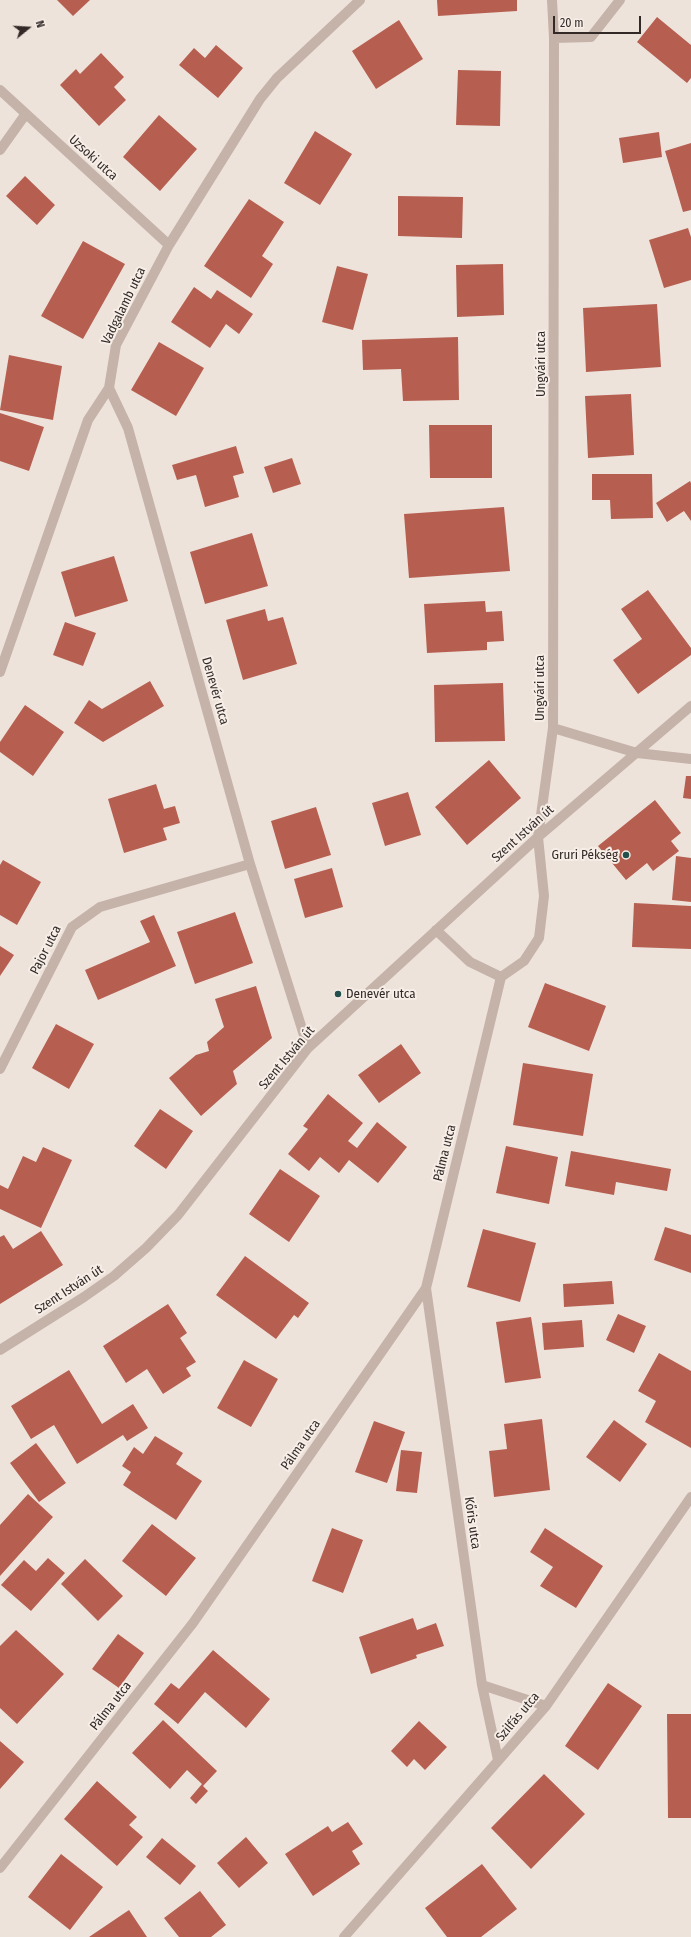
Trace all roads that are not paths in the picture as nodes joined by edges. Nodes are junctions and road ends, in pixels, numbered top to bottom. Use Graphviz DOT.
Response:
graph roads {
  1 [pos="360,0"];
  2 [pos="552,0"];
  3 [pos="620,0"];
  4 [pos="554,38"];
  5 [pos="0,90"];
  6 [pos="25,114"];
  7 [pos="0,150"];
  8 [pos="169,245"];
  9 [pos="109,388"];
  10 [pos="0,672"];
  11 [pos="691,706"];
  12 [pos="553,728"];
  13 [pos="637,753"];
  14 [pos="691,759"];
  15 [pos="538,837"];
  16 [pos="250,864"];
  17 [pos="436,930"];
  18 [pos="501,977"];
  19 [pos="308,1048"];
  20 [pos="0,1069"];
  21 [pos="426,1288"];
  22 [pos="0,1350"];
  23 [pos="691,1497"];
  24 [pos="482,1685"];
  25 [pos="546,1706"];
  26 [pos="498,1760"];
  27 [pos="0,1868"];
  28 [pos="344,1937"];
  1 -- 8 [label="street, Vadgalamb utca"];
  2 -- 4 [label="street, Ungvári utca"];
  3 -- 4 [label="street"];
  4 -- 12 [label="street, Ungvári utca"];
  5 -- 6 [label="street, Uzsoki utca"];
  6 -- 7 [label="street"];
  6 -- 8 [label="street, Uzsoki utca"];
  8 -- 9 [label="street, Vadgalamb utca"];
  9 -- 10 [label="street, Vadgalamb utca"];
  9 -- 16 [label="street, Denevér utca"];
  11 -- 13 [label="street, Szent István út"];
  12 -- 13 [label="street, Ungvári utca"];
  12 -- 15 [label="street, Ungvári utca"];
  13 -- 14 [label="street, Ungvári utca"];
  13 -- 15 [label="street, Szent István út"];
  15 -- 17 [label="street, Szent István út"];
  15 -- 18 [label="street"];
  16 -- 19 [label="street, Denevér utca"];
  16 -- 20 [label="street, Pajor utca"];
  17 -- 18 [label="street"];
  17 -- 19 [label="street, Szent István út"];
  18 -- 21 [label="street, Pálma utca"];
  19 -- 22 [label="street, Szent István út"];
  21 -- 24 [label="street, Kőris utca"];
  21 -- 27 [label="street, Pálma utca"];
  23 -- 25 [label="street, Szilfás utca"];
  24 -- 25 [label="street"];
  24 -- 26 [label="street, Kőris utca"];
  25 -- 26 [label="street, Szilfás utca"];
  26 -- 28 [label="street, Szilfás utca"];
}
